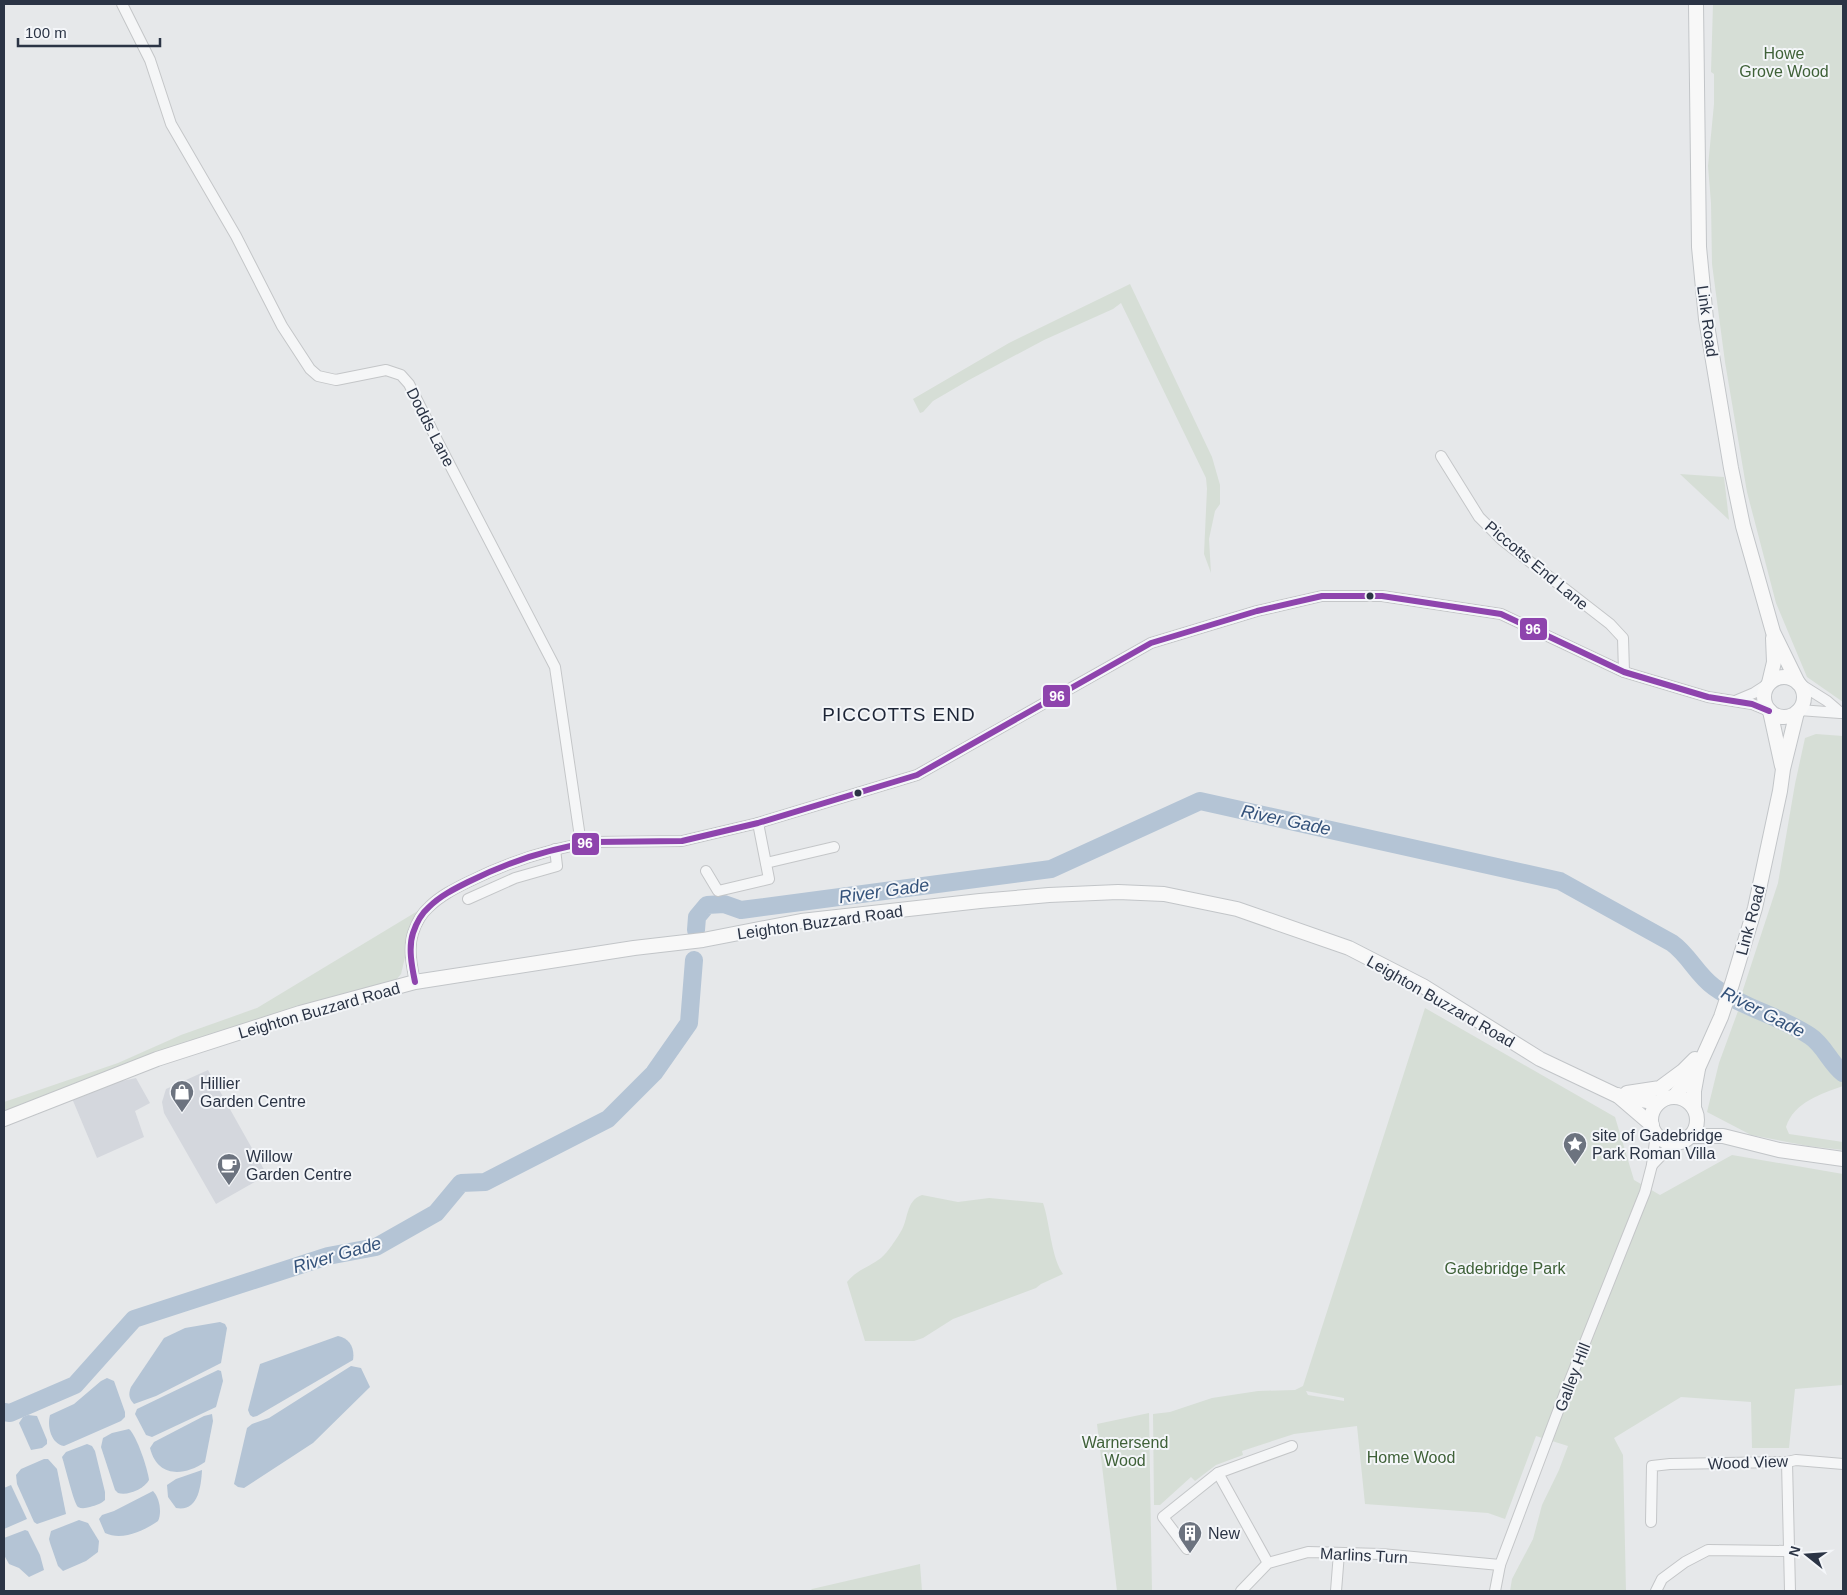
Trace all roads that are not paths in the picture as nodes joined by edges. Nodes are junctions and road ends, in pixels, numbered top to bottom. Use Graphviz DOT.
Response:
graph roads {
  1 [pos="122,4"];
  2 [pos="1696,4"];
  3 [pos="1441,456"];
  4 [pos="1773,632"];
  5 [pos="1624,672"];
  6 [pos="1769,683"];
  7 [pos="1799,684"];
  8 [pos="1734,701"];
  9 [pos="1770,711"];
  10 [pos="1798,711"];
  11 [pos="1842,714"];
  12 [pos="1783,769"];
  13 [pos="758,823"];
  14 [pos="581,844"];
  15 [pos="834,847"];
  16 [pos="556,849"];
  17 [pos="766,863"];
  18 [pos="706,871"];
  19 [pos="468,899"];
  20 [pos="416,982"];
  21 [pos="1709,1045"];
  22 [pos="1699,1066"];
  23 [pos="1616,1095"];
  24 [pos="1674,1097"];
  25 [pos="1658,1103"];
  26 [pos="1695,1112"];
  27 [pos="4,1119"];
  28 [pos="1654,1129"];
  29 [pos="1690,1136"];
  30 [pos="1723,1136"];
  31 [pos="1674,1142"];
  32 [pos="1843,1159"];
  33 [pos="1652,1165"];
  34 [pos="1292,1446"];
  35 [pos="1787,1462"];
  36 [pos="1843,1464"];
  37 [pos="1218,1473"];
  38 [pos="1651,1522"];
  39 [pos="1187,1549"];
  40 [pos="1788,1551"];
  41 [pos="1339,1553"];
  42 [pos="1268,1563"];
  43 [pos="1500,1565"];
  44 [pos="1241,1591"];
  45 [pos="1336,1591"];
  46 [pos="1495,1591"];
  47 [pos="1656,1591"];
  48 [pos="1790,1591"];
  1 -- 14 [label="street, Dodds Lane"];
  2 -- 4 [label="main road, Link Road"];
  3 -- 5 [label="street, Piccotts End Lane"];
  4 -- 6 [label="main road, Link Road"];
  4 -- 7 [label="main road, Link Road"];
  5 -- 8 [label="street"];
  5 -- 13 [label="street"];
  6 -- 7 [label="main road"];
  6 -- 8 [label="street"];
  6 -- 9 [label="main road, Link Road"];
  7 -- 10 [label="main road, Link Road"];
  7 -- 11 [label="street"];
  8 -- 9 [label="street"];
  9 -- 10 [label="main road"];
  9 -- 12 [label="main road, Link Road"];
  10 -- 11 [label="street"];
  10 -- 12 [label="main road, Link Road"];
  12 -- 21 [label="main road, Link Road"];
  13 -- 14 [label="street"];
  13 -- 17 [label="street"];
  14 -- 16 [label="street"];
  15 -- 17 [label="street"];
  16 -- 19 [label="street"];
  16 -- 20 [label="street"];
  17 -- 18 [label="street"];
  20 -- 23 [label="main road, Leighton Buzzard Road"];
  20 -- 27 [label="main road, Leighton Buzzard Road"];
  21 -- 22 [label="main road, Link Road"];
  21 -- 23 [label="main road"];
  22 -- 24 [label="main road, Link Road"];
  22 -- 26 [label="main road, Link Road"];
  23 -- 25 [label="main road, Leighton Buzzard Road"];
  23 -- 28 [label="main road, Leighton Buzzard Road"];
  24 -- 25 [label="main road"];
  24 -- 26 [label="main road"];
  25 -- 28 [label="main road"];
  26 -- 29 [label="main road"];
  26 -- 30 [label="main road"];
  28 -- 31 [label="main road"];
  28 -- 33 [label="street, Galley Hill"];
  29 -- 30 [label="main road"];
  29 -- 31 [label="main road"];
  30 -- 32 [label="main road"];
  31 -- 33 [label="street, Galley Hill"];
  33 -- 43 [label="street, Galley Hill"];
  34 -- 37 [label="street"];
  35 -- 36 [label="street, Wood View"];
  35 -- 38 [label="street, Wood View"];
  35 -- 40 [label="street"];
  37 -- 39 [label="street"];
  37 -- 42 [label="street"];
  40 -- 47 [label="street"];
  40 -- 48 [label="street"];
  41 -- 42 [label="street, Marlins Turn"];
  41 -- 43 [label="street, Marlins Turn"];
  41 -- 45 [label="street"];
  42 -- 44 [label="street"];
  43 -- 46 [label="street, Galley Hill"];
}
